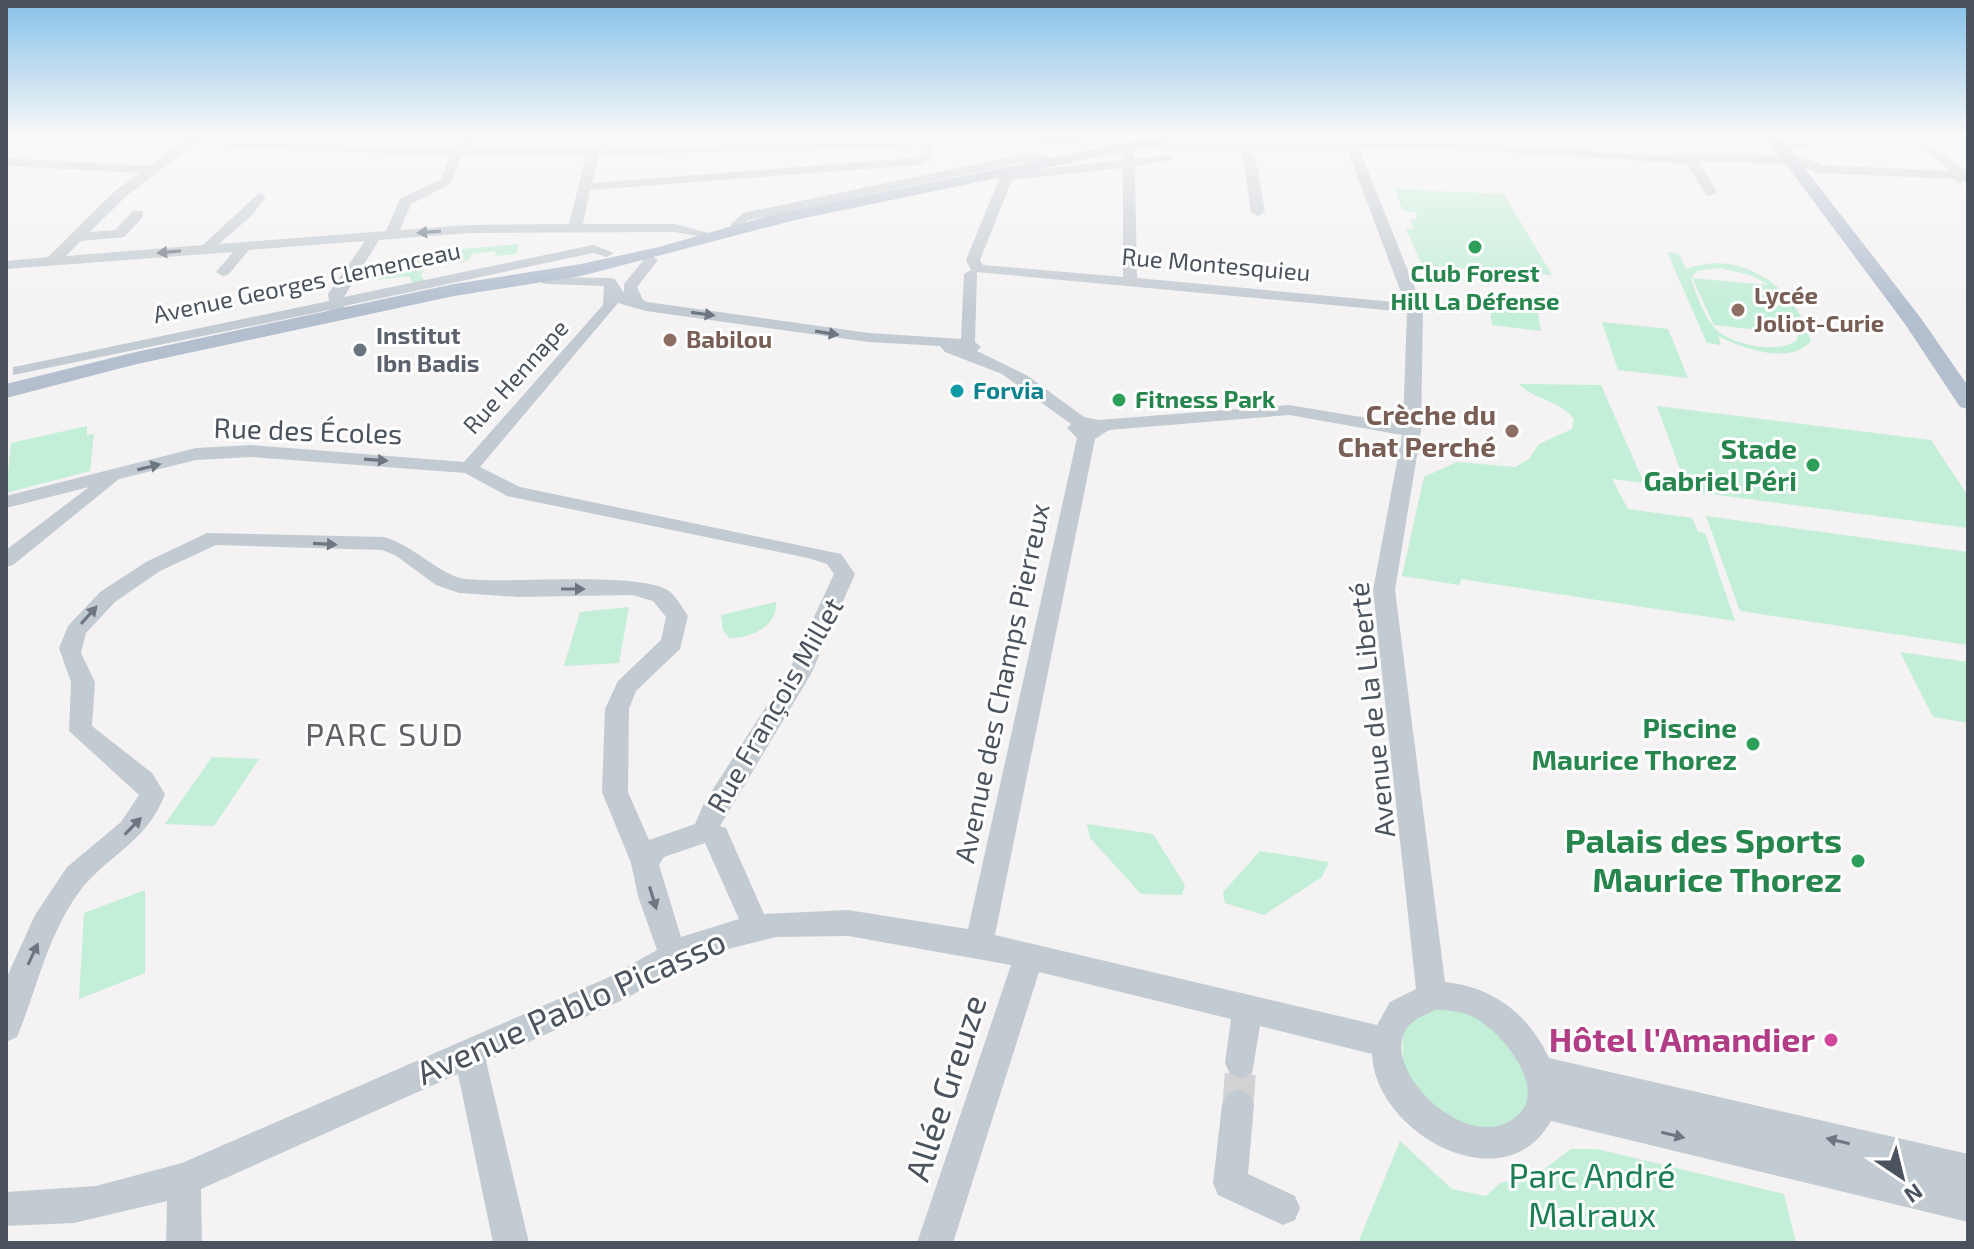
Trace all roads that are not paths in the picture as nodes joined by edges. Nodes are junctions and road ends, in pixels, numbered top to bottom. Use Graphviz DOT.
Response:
graph roads {
  1 [pos="125,193"];
  2 [pos="421,193"];
  3 [pos="583,193"];
  4 [pos="840,193"];
  5 [pos="887,193"];
  6 [pos="997,193"];
  7 [pos="1129,193"];
  8 [pos="1255,193"];
  9 [pos="1370,193"];
  10 [pos="1824,193"];
  11 [pos="1825,193"];
  12 [pos="259,197"];
  13 [pos="850,202"];
  14 [pos="1258,212"];
  15 [pos="138,214"];
  16 [pos="789,217"];
  17 [pos="737,225"];
  18 [pos="575,228"];
  19 [pos="383,235"];
  20 [pos="77,237"];
  21 [pos="712,238"];
  22 [pos="245,246"];
  23 [pos="208,249"];
  24 [pos="651,260"];
  25 [pos="53,261"];
  26 [pos="24,264"];
  27 [pos="6,265"];
  28 [pos="223,272"];
  29 [pos="607,272"];
  30 [pos="979,275"];
  31 [pos="6,282"];
  32 [pos="1130,282"];
  33 [pos="454,290"];
  34 [pos="637,304"];
  35 [pos="1415,308"];
  36 [pos="336,310"];
  37 [pos="601,318"];
  38 [pos="965,344"];
  39 [pos="136,358"];
  40 [pos="12,376"];
  41 [pos="1968,382"];
  42 [pos="6,391"];
  43 [pos="1968,402"];
  44 [pos="1089,428"];
  45 [pos="1412,431"];
  46 [pos="469,468"];
  47 [pos="118,475"];
  48 [pos="6,502"];
  49 [pos="6,560"];
  50 [pos="705,832"];
  51 [pos="645,863"];
  52 [pos="756,927"];
  53 [pos="979,944"];
  54 [pos="674,956"];
  55 [pos="1029,956"];
  56 [pos="1432,996"];
  57 [pos="1247,1006"];
  58 [pos="6,1027"];
  59 [pos="1386,1042"];
  60 [pos="469,1054"];
  61 [pos="1241,1063"];
  62 [pos="1541,1087"];
  63 [pos="1238,1105"];
  64 [pos="1968,1171"];
  65 [pos="184,1179"];
  66 [pos="1968,1205"];
  67 [pos="1283,1208"];
  68 [pos="6,1209"];
  69 [pos="184,1243"];
  70 [pos="511,1243"];
  71 [pos="935,1243"];
  1 -- 20 [label="street"];
  2 -- 19 [label="street"];
  3 -- 18 [label="street"];
  4 -- 13 [label="street"];
  5 -- 13 [label="main road, Avenue Georges Clemenceau"];
  6 -- 30 [label="street"];
  7 -- 32 [label="street"];
  8 -- 14 [label="street"];
  9 -- 35 [label="street, Avenue de la Liberté"];
  10 -- 41 [label="main road"];
  11 -- 43 [label="main road"];
  12 -- 23 [label="street"];
  13 -- 16 [label="main road, Avenue Georges Clemenceau"];
  13 -- 17 [label="street, Avenue Georges Clemenceau"];
  15 -- 20 [label="street"];
  16 -- 17 [label="main road, Avenue Georges Clemenceau"];
  16 -- 21 [label="main road, Avenue Georges Clemenceau"];
  17 -- 21 [label="main road, Avenue Georges Clemenceau"];
  18 -- 19 [label="street, one-way"];
  18 -- 21 [label="street"];
  19 -- 22 [label="street"];
  19 -- 36 [label="street"];
  20 -- 25 [label="street"];
  21 -- 24 [label="main road, Avenue Georges Clemenceau"];
  21 -- 29 [label="main road, Avenue Georges Clemenceau"];
  22 -- 23 [label="street"];
  22 -- 28 [label="street"];
  23 -- 25 [label="street, one-way"];
  24 -- 29 [label="main road, Avenue Georges Clemenceau"];
  24 -- 34 [label="street"];
  25 -- 26 [label="street"];
  26 -- 27 [label="street"];
  26 -- 31 [label="street"];
  29 -- 33 [label="main road, Avenue Georges Clemenceau"];
  29 -- 33 [label="main road, Avenue Georges Clemenceau"];
  29 -- 34 [label="street"];
  29 -- 36 [label="street, Avenue Georges Clemenceau"];
  29 -- 37 [label="street, Rue Hennape"];
  30 -- 32 [label="street, Rue Montesquieu"];
  30 -- 38 [label="street"];
  32 -- 35 [label="street, Rue Montesquieu"];
  33 -- 36 [label="main road, Avenue Georges Clemenceau"];
  34 -- 37 [label="street, Rue Hennape"];
  34 -- 38 [label="street, one-way"];
  35 -- 45 [label="street, Avenue de la Liberté"];
  36 -- 39 [label="main road, Avenue Georges Clemenceau"];
  36 -- 40 [label="street, Avenue Georges Clemenceau"];
  37 -- 46 [label="street, Rue Hennape"];
  38 -- 44 [label="street"];
  39 -- 40 [label="main road, Avenue Georges Clemenceau"];
  39 -- 42 [label="main road, Avenue Georges Clemenceau"];
  44 -- 45 [label="street"];
  44 -- 53 [label="street, Avenue des Champs Pierreux"];
  45 -- 56 [label="street, Avenue de la Liberté"];
  47 -- 46 [label="street, Rue des Écoles, one-way"];
  46 -- 50 [label="street, Rue François Millet"];
  47 -- 48 [label="street, Rue des Écoles"];
  47 -- 49 [label="street"];
  50 -- 51 [label="street"];
  50 -- 52 [label="street, Rue François Millet"];
  51 -- 54 [label="street, one-way"];
  58 -- 51 [label="street, one-way"];
  52 -- 53 [label="street, Avenue Pablo Picasso"];
  52 -- 54 [label="street, Avenue Pablo Picasso"];
  53 -- 55 [label="street, Avenue Pablo Picasso"];
  54 -- 60 [label="street, Avenue Pablo Picasso"];
  55 -- 57 [label="street, Avenue Pablo Picasso"];
  55 -- 71 [label="street, Allée Greuze"];
  56 -- 59 [label="street"];
  56 -- 62 [label="street"];
  57 -- 59 [label="street, Avenue Pablo Picasso"];
  57 -- 61 [label="street"];
  59 -- 62 [label="street"];
  60 -- 65 [label="street, Avenue Pablo Picasso"];
  60 -- 70 [label="street"];
  64 -- 62 [label="street, one-way"];
  62 -- 66 [label="street, one-way"];
  63 -- 67 [label="street"];
  65 -- 68 [label="street, Avenue Pablo Picasso"];
  65 -- 69 [label="street"];
}
